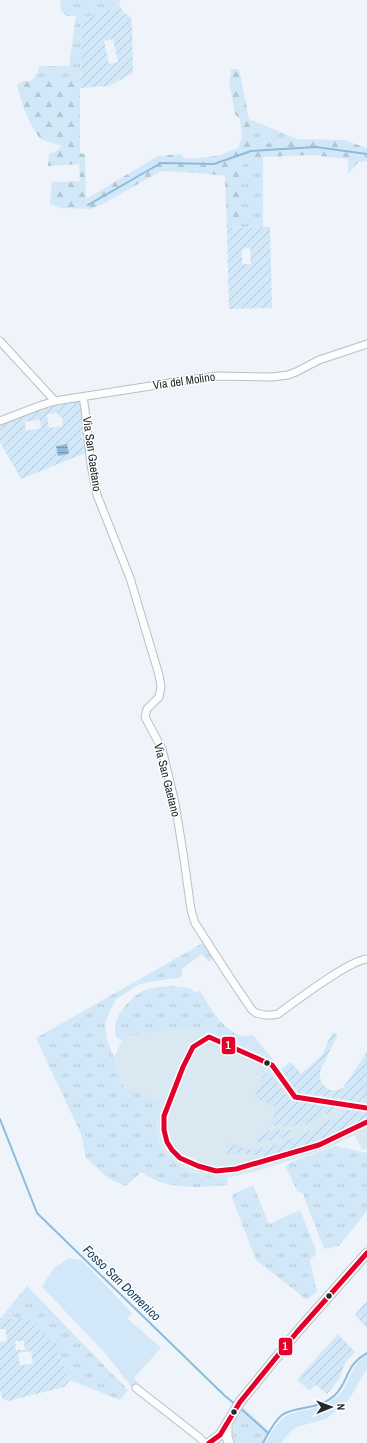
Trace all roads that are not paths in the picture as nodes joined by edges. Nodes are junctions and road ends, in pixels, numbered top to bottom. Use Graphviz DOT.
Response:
graph roads {
  1 [pos="0,341"];
  2 [pos="367,344"];
  3 [pos="83,397"];
  4 [pos="55,401"];
  5 [pos="0,421"];
  6 [pos="367,959"];
  7 [pos="367,1253"];
  8 [pos="136,1388"];
  9 [pos="227,1425"];
  10 [pos="208,1441"];
  11 [pos="229,1443"];
  1 -- 4 [label="street"];
  2 -- 3 [label="street, Via del Molino"];
  3 -- 4 [label="street, Via del Molino"];
  3 -- 6 [label="street, Via San Gaetano"];
  4 -- 5 [label="street, Via del Molino"];
  7 -- 9 [label="main road"];
  8 -- 10 [label="street"];
  9 -- 10 [label="main road"];
  9 -- 11 [label="main road"];
  10 -- 11 [label="main road"];
}
